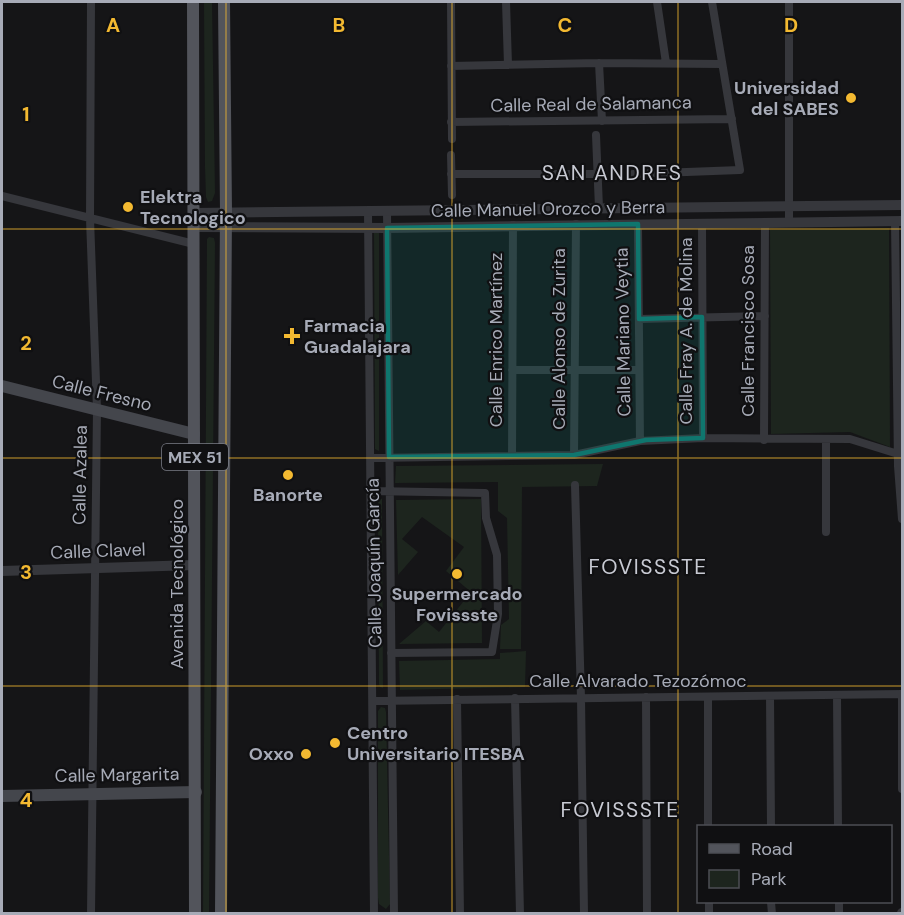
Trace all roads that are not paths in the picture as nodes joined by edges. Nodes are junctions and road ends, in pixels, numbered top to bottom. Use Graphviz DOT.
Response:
graph roads {
  1 [pos="91,2"];
  2 [pos="193,2"];
  3 [pos="224,2"];
  4 [pos="451,2"];
  5 [pos="506,2"];
  6 [pos="657,2"];
  7 [pos="712,2"];
  8 [pos="789,2"];
  9 [pos="599,63"];
  10 [pos="666,63"];
  11 [pos="722,64"];
  12 [pos="508,65"];
  13 [pos="451,66"];
  14 [pos="732,119"];
  15 [pos="602,121"];
  16 [pos="452,122"];
  17 [pos="596,135"];
  18 [pos="452,139"];
  19 [pos="451,155"];
  20 [pos="451,174"];
  21 [pos="598,174"];
  22 [pos="633,174"];
  23 [pos="452,195"];
  24 [pos="2,196"];
  25 [pos="789,205"];
  26 [pos="903,205"];
  27 [pos="599,208"];
  28 [pos="387,211"];
  29 [pos="368,212"];
  30 [pos="195,213"];
  31 [pos="226,213"];
  32 [pos="90,219"];
  33 [pos="899,221"];
  34 [pos="765,222"];
  35 [pos="789,222"];
  36 [pos="576,224"];
  37 [pos="638,224"];
  38 [pos="702,224"];
  39 [pos="513,225"];
  40 [pos="194,227"];
  41 [pos="226,227"];
  42 [pos="369,228"];
  43 [pos="387,228"];
  44 [pos="194,244"];
  45 [pos="765,316"];
  46 [pos="702,317"];
  47 [pos="639,319"];
  48 [pos="512,370"];
  49 [pos="575,370"];
  50 [pos="639,370"];
  51 [pos="2,387"];
  52 [pos="97,410"];
  53 [pos="194,434"];
  54 [pos="703,438"];
  55 [pos="826,439"];
  56 [pos="764,440"];
  57 [pos="640,441"];
  58 [pos="900,453"];
  59 [pos="574,455"];
  60 [pos="512,456"];
  61 [pos="389,457"];
  62 [pos="371,458"];
  63 [pos="900,467"];
  64 [pos="575,485"];
  65 [pos="390,490"];
  66 [pos="371,491"];
  67 [pos="903,519"];
  68 [pos="826,532"];
  69 [pos="195,565"];
  70 [pos="95,568"];
  71 [pos="2,571"];
  72 [pos="392,653"];
  73 [pos="902,694"];
  74 [pos="837,695"];
  75 [pos="770,696"];
  76 [pos="646,697"];
  77 [pos="708,697"];
  78 [pos="515,698"];
  79 [pos="581,698"];
  80 [pos="457,699"];
  81 [pos="373,701"];
  82 [pos="392,701"];
  83 [pos="903,789"];
  84 [pos="196,792"];
  85 [pos="92,794"];
  86 [pos="2,796"];
  87 [pos="708,825"];
  88 [pos="771,825"];
  89 [pos="838,825"];
  90 [pos="91,914"];
  91 [pos="195,914"];
  92 [pos="221,914"];
  93 [pos="374,914"];
  94 [pos="394,914"];
  95 [pos="460,914"];
  96 [pos="520,914"];
  97 [pos="584,914"];
  98 [pos="647,914"];
  1 -- 32 [label="street, Calle Azalea"];
  2 -- 30 [label="main road, Avenida Tecnológico / MEX 51"];
  3 -- 31 [label="main road, MEX 51"];
  4 -- 13 [label="street"];
  5 -- 12 [label="street"];
  6 -- 10 [label="street"];
  7 -- 11 [label="street"];
  8 -- 25 [label="street"];
  9 -- 10 [label="street"];
  9 -- 12 [label="street"];
  9 -- 15 [label="street"];
  10 -- 11 [label="street"];
  11 -- 14 [label="street"];
  12 -- 13 [label="street"];
  13 -- 16 [label="street"];
  14 -- 15 [label="street, Calle Real de Salamanca"];
  14 -- 22 [label="street"];
  15 -- 16 [label="street, Calle Real de Salamanca"];
  16 -- 18 [label="street"];
  17 -- 21 [label="street"];
  19 -- 20 [label="street"];
  20 -- 21 [label="street"];
  20 -- 23 [label="street"];
  21 -- 27 [label="street"];
  24 -- 32 [label="street"];
  25 -- 26 [label="street, Calle Manuel Orozco y Berra"];
  25 -- 27 [label="street, Calle Manuel Orozco y Berra"];
  25 -- 35 [label="street"];
  27 -- 28 [label="street, Calle Manuel Orozco y Berra"];
  28 -- 29 [label="street, Calle Manuel Orozco y Berra"];
  28 -- 43 [label="street, Calle Joaquín García"];
  29 -- 31 [label="street, Calle Manuel Orozco y Berra"];
  29 -- 42 [label="street, Calle Joaquín García"];
  30 -- 31 [label="street, Calle Manuel Orozco y Berra"];
  30 -- 40 [label="main road, Avenida Tecnológico / MEX 51"];
  31 -- 41 [label="main road, MEX 51"];
  32 -- 44 [label="street"];
  32 -- 52 [label="street, Calle Azalea"];
  33 -- 35 [label="street, Calle Manuel Orozco y Berra"];
  33 -- 58 [label="street"];
  34 -- 35 [label="street, Calle Manuel Orozco y Berra"];
  34 -- 38 [label="street, Calle Manuel Orozco y Berra"];
  34 -- 45 [label="street, Calle Francisco Sosa"];
  36 -- 37 [label="street, Calle Manuel Orozco y Berra"];
  36 -- 39 [label="street, Calle Manuel Orozco y Berra"];
  36 -- 49 [label="street, Calle Alonso de Zurita"];
  37 -- 38 [label="street, Calle Manuel Orozco y Berra"];
  37 -- 47 [label="street, Calle Mariano Veytia"];
  38 -- 46 [label="street, Calle Fray A. de Molina"];
  39 -- 43 [label="street, Calle Manuel Orozco y Berra"];
  39 -- 48 [label="street, Calle Enrico Martínez"];
  40 -- 41 [label="street, Calle Manuel Orozco y Berra"];
  40 -- 44 [label="main road, Avenida Tecnológico / MEX 51"];
  41 -- 42 [label="street, Calle Manuel Orozco y Berra"];
  41 -- 92 [label="main road, MEX 51"];
  42 -- 43 [label="street, Calle Manuel Orozco y Berra"];
  42 -- 62 [label="street, Calle Joaquín García"];
  43 -- 61 [label="street, Calle Joaquín García"];
  44 -- 53 [label="main road, Avenida Tecnológico / MEX 51"];
  45 -- 46 [label="street"];
  45 -- 56 [label="street, Calle Francisco Sosa"];
  46 -- 47 [label="street"];
  46 -- 54 [label="street, Calle Fray A. de Molina"];
  47 -- 50 [label="street, Calle Mariano Veytia"];
  48 -- 49 [label="street"];
  48 -- 60 [label="street, Calle Enrico Martínez"];
  49 -- 50 [label="street"];
  49 -- 59 [label="street, Calle Alonso de Zurita"];
  50 -- 57 [label="street, Calle Mariano Veytia"];
  51 -- 52 [label="main road, Calle Fresno"];
  52 -- 53 [label="main road, Calle Fresno"];
  52 -- 70 [label="street, Calle Azalea"];
  53 -- 69 [label="main road, Avenida Tecnológico / MEX 51"];
  54 -- 56 [label="street"];
  54 -- 57 [label="street"];
  55 -- 56 [label="street"];
  55 -- 58 [label="street"];
  55 -- 68 [label="street"];
  57 -- 59 [label="street"];
  58 -- 63 [label="street"];
  59 -- 60 [label="street"];
  60 -- 61 [label="street"];
  61 -- 62 [label="street"];
  61 -- 65 [label="street, Calle Joaquín García"];
  62 -- 66 [label="street, Calle Joaquín García"];
  63 -- 67 [label="street"];
  64 -- 79 [label="street"];
  65 -- 66 [label="street"];
  65 -- 72 [label="street, Calle Joaquín García"];
  65 -- 72 [label="street"];
  66 -- 81 [label="street, Calle Joaquín García"];
  69 -- 70 [label="street, Calle Clavel"];
  69 -- 84 [label="main road, Avenida Tecnológico / MEX 51"];
  70 -- 71 [label="street, Calle Clavel"];
  70 -- 85 [label="street, Calle Azalea"];
  72 -- 82 [label="street, Calle Joaquín García"];
  73 -- 74 [label="street, Calle Alvarado Tezozómoc"];
  73 -- 83 [label="street"];
  74 -- 75 [label="street, Calle Alvarado Tezozómoc"];
  74 -- 89 [label="street"];
  75 -- 77 [label="street, Calle Alvarado Tezozómoc"];
  75 -- 88 [label="street"];
  76 -- 77 [label="street, Calle Alvarado Tezozómoc"];
  76 -- 79 [label="street, Calle Alvarado Tezozómoc"];
  76 -- 98 [label="street"];
  77 -- 87 [label="street"];
  78 -- 79 [label="street, Calle Alvarado Tezozómoc"];
  78 -- 80 [label="street, Calle Alvarado Tezozómoc"];
  78 -- 96 [label="street"];
  79 -- 97 [label="street"];
  80 -- 82 [label="street, Calle Alvarado Tezozómoc"];
  80 -- 95 [label="street"];
  81 -- 82 [label="street, Calle Alvarado Tezozómoc"];
  81 -- 93 [label="street, Calle Joaquín García"];
  82 -- 94 [label="street, Calle Joaquín García"];
  84 -- 85 [label="main road, Calle Margarita"];
  84 -- 91 [label="main road, Avenida Tecnológico / MEX 51"];
  85 -- 86 [label="main road, Calle Margarita"];
  85 -- 90 [label="street, Calle Azalea"];
}
